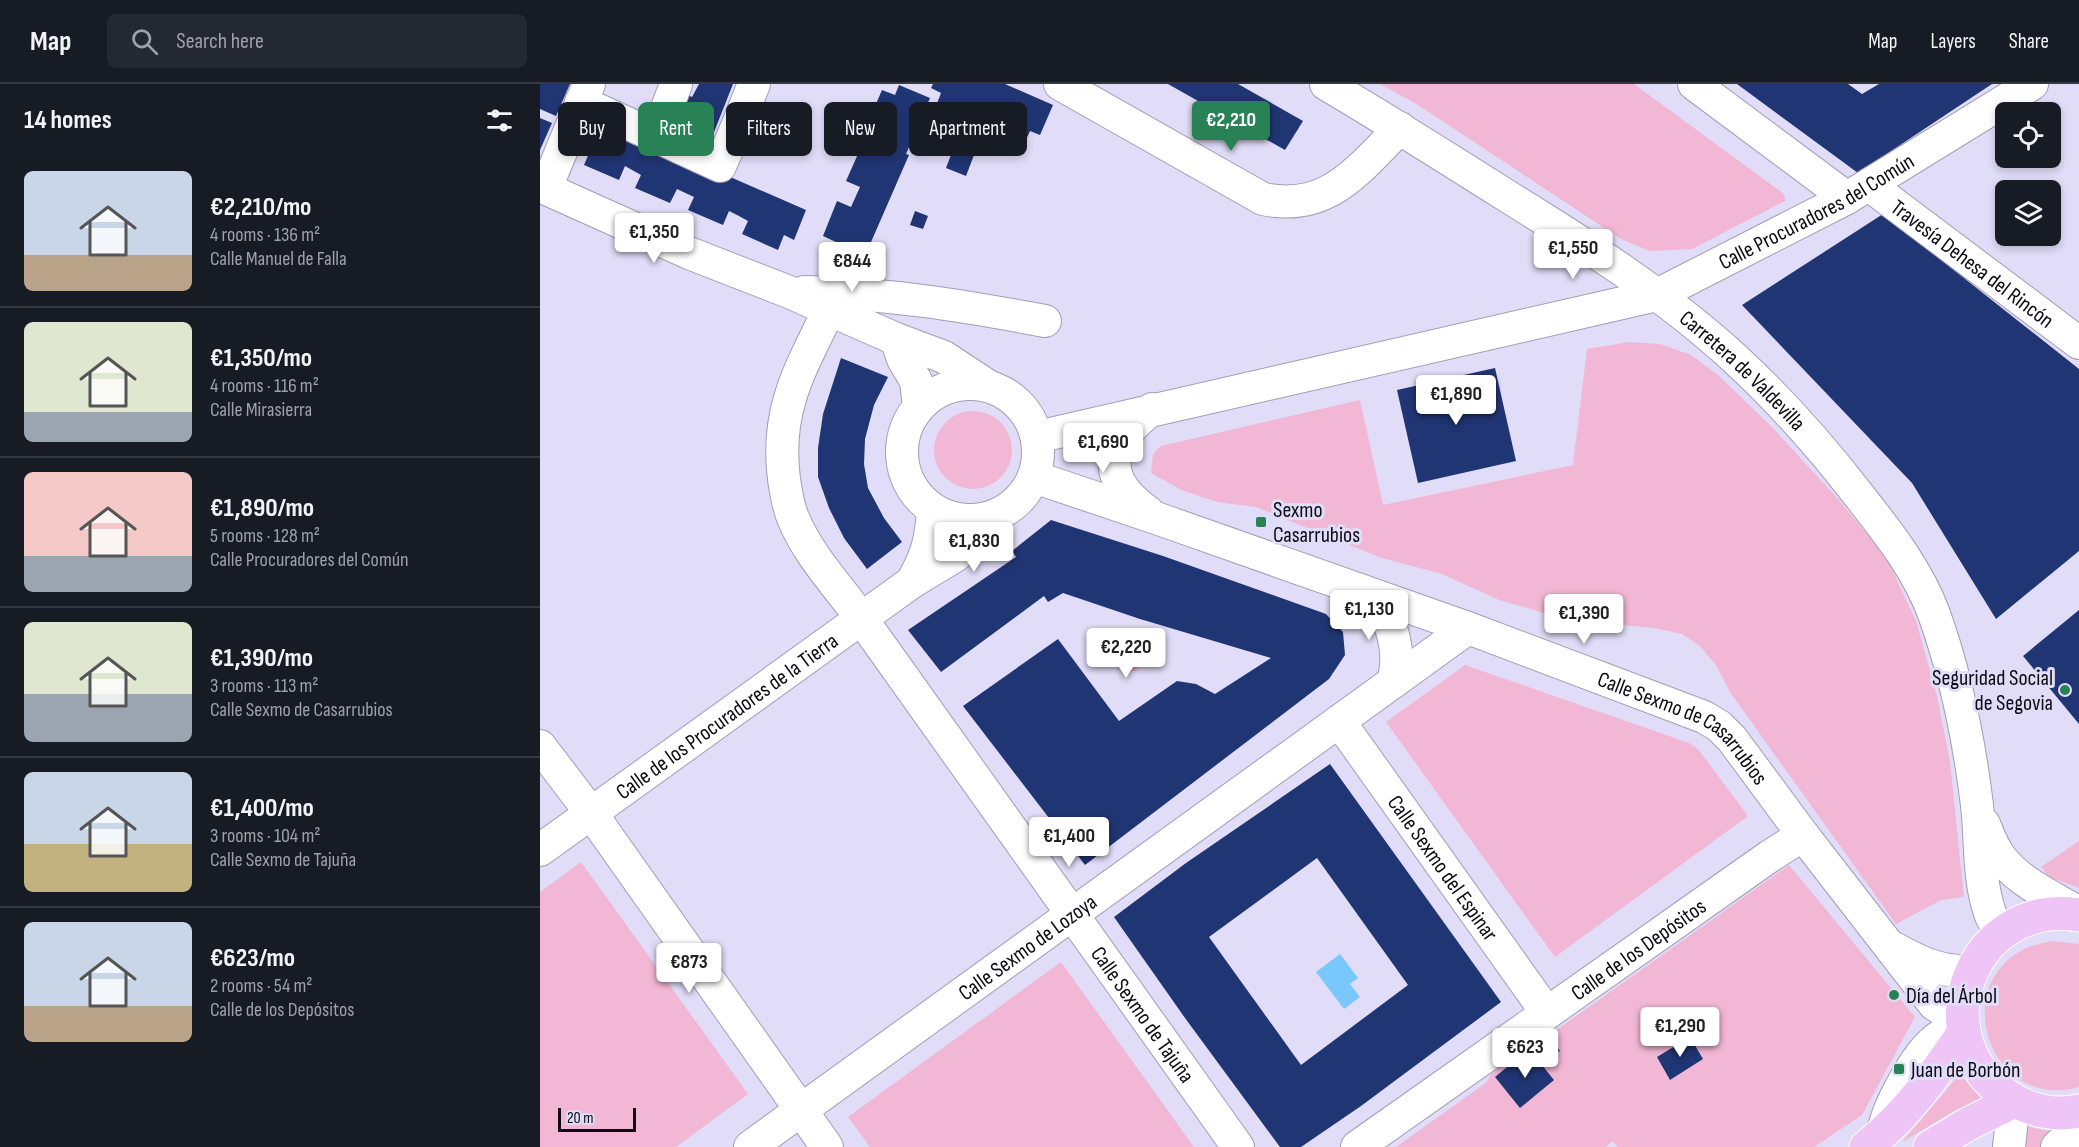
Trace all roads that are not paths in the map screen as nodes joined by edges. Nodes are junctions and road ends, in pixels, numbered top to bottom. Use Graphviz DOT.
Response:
graph roads {
  1 [pos="676,84"];
  2 [pos="754,84"];
  3 [pos="1060,84"];
  4 [pos="1326,84"];
  5 [pos="1694,84"];
  6 [pos="2032,84"];
  7 [pos="585,93"];
  8 [pos="669,102"];
  9 [pos="638,126"];
  10 [pos="1400,128"];
  11 [pos="698,156"];
  12 [pos="543,187"];
  13 [pos="1858,191"];
  14 [pos="1593,250"];
  15 [pos="789,292"];
  16 [pos="1657,295"];
  17 [pos="829,310"];
  18 [pos="1587,312"];
  19 [pos="1045,321"];
  20 [pos="896,339"];
  21 [pos="2079,343"];
  22 [pos="988,386"];
  23 [pos="919,406"];
  24 [pos="1153,409"];
  25 [pos="1037,437"];
  26 [pos="1034,477"];
  27 [pos="933,510"];
  28 [pos="995,516"];
  29 [pos="1156,518"];
  30 [pos="912,582"];
  31 [pos="1376,596"];
  32 [pos="861,618"];
  33 [pos="1468,628"];
  34 [pos="1393,682"];
  35 [pos="1339,722"];
  36 [pos="540,746"];
  37 [pos="1977,805"];
  38 [pos="591,813"];
  39 [pos="1803,835"];
  40 [pos="540,850"];
  41 [pos="2079,914"];
  42 [pos="1072,915"];
  43 [pos="2002,933"];
  44 [pos="1888,945"];
  45 [pos="1971,971"];
  46 [pos="1547,1013"];
  47 [pos="1964,1028"];
  48 [pos="2014,1101"];
  49 [pos="801,1110"];
  50 [pos="2079,1111"];
  51 [pos="2079,1126"];
  52 [pos="1874,1140"];
  53 [pos="1939,1146"];
  54 [pos="750,1147"];
  55 [pos="827,1147"];
  56 [pos="1238,1147"];
  57 [pos="1357,1147"];
  58 [pos="2009,1147"];
  59 [pos="2057,1147"];
  1 -- 8 [label="street"];
  2 -- 11 [label="street"];
  3 -- 10 [label="street"];
  4 -- 10 [label="street, Carretera de Valdevilla"];
  5 -- 13 [label="street, Travesía Dehesa del Rincón"];
  6 -- 13 [label="street, Calle Procuradores del Común"];
  7 -- 9 [label="street"];
  7 -- 12 [label="street"];
  10 -- 14 [label="street, Carretera de Valdevilla"];
  12 -- 15 [label="street"];
  13 -- 16 [label="street, Calle Procuradores del Común"];
  13 -- 21 [label="street, Travesía Dehesa del Rincón"];
  14 -- 16 [label="street, Carretera de Valdevilla"];
  14 -- 18 [label="street"];
  15 -- 17 [label="street"];
  15 -- 19 [label="street"];
  16 -- 18 [label="street, Calle Procuradores del Común"];
  16 -- 37 [label="street, Carretera de Valdevilla"];
  17 -- 20 [label="street"];
  17 -- 32 [label="street, Calle Sexmo de Tajuña"];
  18 -- 24 [label="street, Calle Procuradores del Común"];
  20 -- 22 [label="street"];
  20 -- 23 [label="street"];
  22 -- 23 [label="street"];
  22 -- 25 [label="street"];
  23 -- 27 [label="street"];
  24 -- 25 [label="street, Calle Procuradores del Común"];
  24 -- 29 [label="street"];
  25 -- 26 [label="street"];
  26 -- 28 [label="street"];
  26 -- 29 [label="street, Calle Sexmo de Casarrubios"];
  27 -- 28 [label="street"];
  27 -- 30 [label="street, Calle de los Procuradores de la Tierra"];
  28 -- 30 [label="street, Calle de los Procuradores de la Tierra"];
  29 -- 31 [label="street, Calle Sexmo de Casarrubios"];
  30 -- 32 [label="street, Calle de los Procuradores de la Tierra"];
  31 -- 33 [label="street, Calle Sexmo de Casarrubios"];
  31 -- 34 [label="street"];
  32 -- 38 [label="street, Calle de los Procuradores de la Tierra"];
  32 -- 42 [label="street, Calle Sexmo de Tajuña"];
  33 -- 34 [label="street, Calle Sexmo de Lozoya"];
  33 -- 39 [label="street, Calle Sexmo de Casarrubios"];
  34 -- 35 [label="street, Calle Sexmo de Lozoya"];
  35 -- 42 [label="street, Calle Sexmo de Lozoya"];
  35 -- 46 [label="street, Calle Sexmo del Espinar"];
  36 -- 38 [label="street"];
  37 -- 41 [label="street, Carretera de Valdevilla"];
  37 -- 43 [label="street, Carretera de Valdevilla"];
  38 -- 40 [label="street, Calle de los Procuradores de la Tierra"];
  38 -- 49 [label="street"];
  39 -- 44 [label="street, Calle Sexmo de Casarrubios"];
  39 -- 46 [label="street, Calle de los Depósitos"];
  41 -- 43 [label="main road"];
  42 -- 49 [label="street, Calle Sexmo de Lozoya"];
  42 -- 56 [label="street, Calle Sexmo de Tajuña"];
  43 -- 45 [label="main road"];
  44 -- 45 [label="street, Calle Sexmo de Casarrubios"];
  44 -- 47 [label="street, Calle Sexmo de Casarrubios"];
  45 -- 47 [label="main road"];
  46 -- 57 [label="street, Calle de los Depósitos"];
  47 -- 48 [label="main road"];
  47 -- 52 [label="main road"];
  48 -- 50 [label="main road"];
  48 -- 53 [label="main road"];
  48 -- 58 [label="street"];
  49 -- 54 [label="street, Calle Sexmo de Lozoya"];
  49 -- 55 [label="street"];
  51 -- 59 [label="street"];
}
